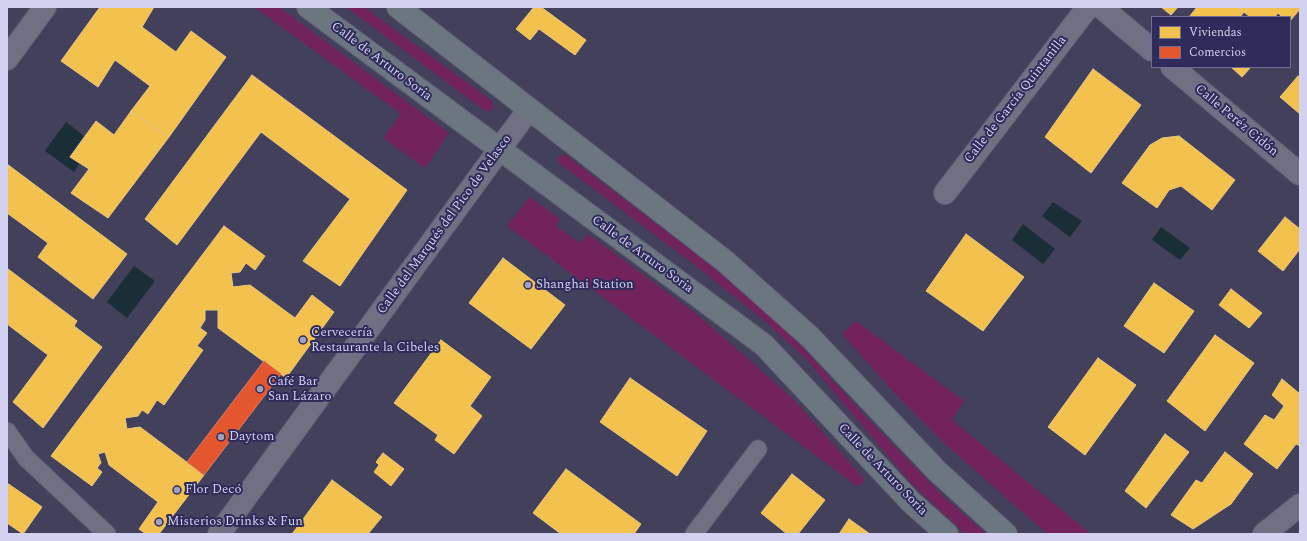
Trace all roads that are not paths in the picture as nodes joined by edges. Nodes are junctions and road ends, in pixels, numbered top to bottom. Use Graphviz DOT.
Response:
graph roads {
  1 [pos="45,7"];
  2 [pos="308,7"];
  3 [pos="398,7"];
  4 [pos="1088,7"];
  5 [pos="1101,7"];
  6 [pos="1151,49"];
  7 [pos="7,59"];
  8 [pos="1173,68"];
  9 [pos="529,110"];
  10 [pos="499,149"];
  11 [pos="1300,174"];
  12 [pos="945,193"];
  13 [pos="7,431"];
  14 [pos="758,449"];
  15 [pos="1300,505"];
  16 [pos="107,534"];
  17 [pos="219,534"];
  18 [pos="694,534"];
  19 [pos="947,534"];
  20 [pos="1006,534"];
  21 [pos="1264,534"];
  1 -- 7 [label="street"];
  2 -- 10 [label="main road, Calle de Arturo Soria"];
  3 -- 9 [label="main road"];
  4 -- 12 [label="street, Calle de García Quintanilla"];
  5 -- 6 [label="street"];
  8 -- 11 [label="street, Calle Peréz Cidón"];
  9 -- 10 [label="street, Calle del Marqués del Pico de Velasco"];
  9 -- 20 [label="main road"];
  10 -- 17 [label="street, Calle del Marqués del Pico de Velasco"];
  10 -- 19 [label="main road, Calle de Arturo Soria"];
  13 -- 16 [label="street"];
  14 -- 18 [label="street"];
  15 -- 21 [label="street"];
}
